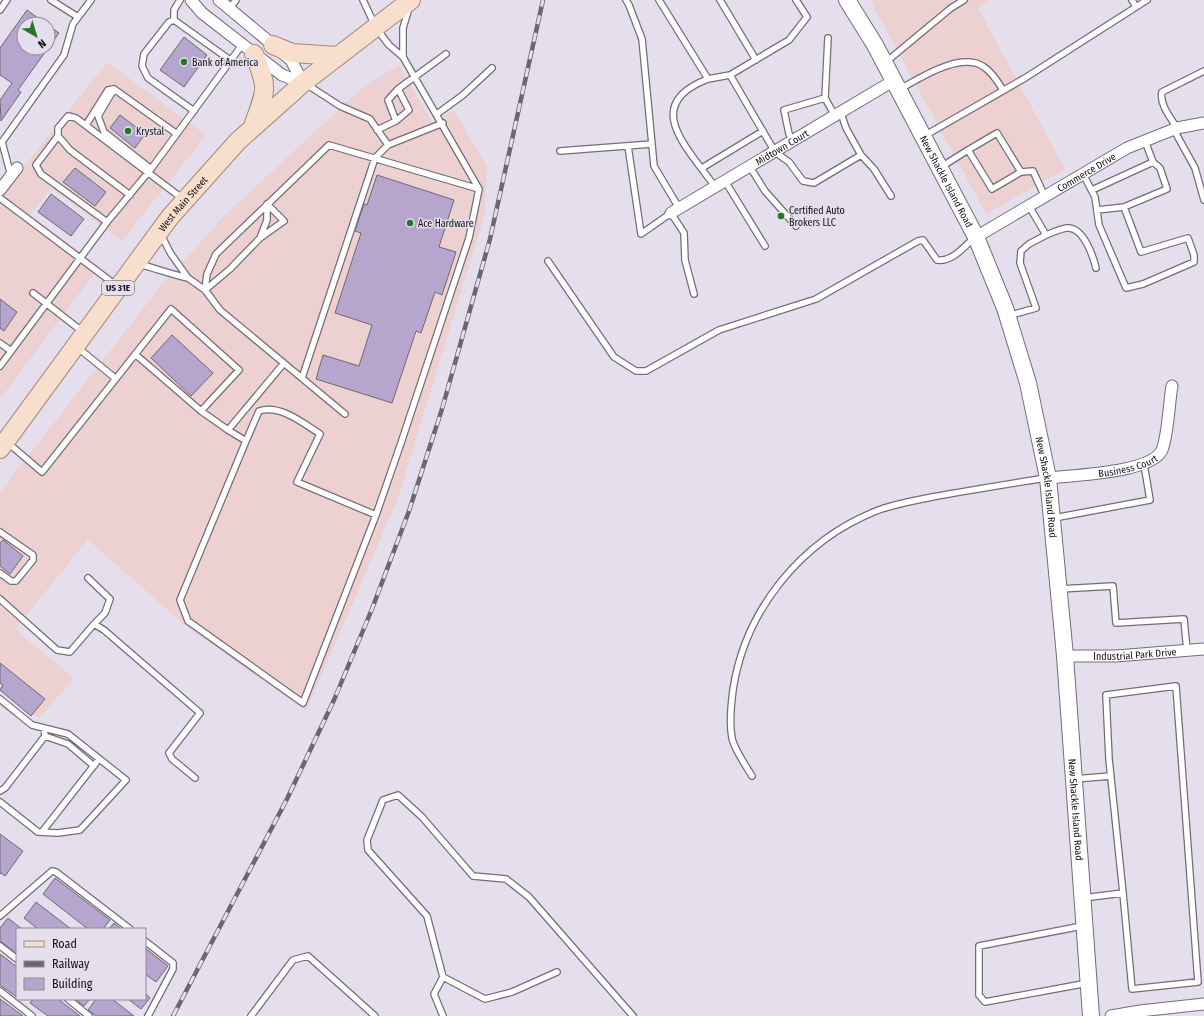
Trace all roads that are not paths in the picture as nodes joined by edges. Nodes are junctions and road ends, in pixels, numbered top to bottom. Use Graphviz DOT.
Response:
graph roads {
  1 [pos="7,0"];
  2 [pos="51,0"];
  3 [pos="91,0"];
  4 [pos="180,0"];
  5 [pos="191,0"];
  6 [pos="219,0"];
  7 [pos="363,0"];
  8 [pos="411,0"];
  9 [pos="626,0"];
  10 [pos="659,0"];
  11 [pos="720,0"];
  12 [pos="796,0"];
  13 [pos="847,0"];
  14 [pos="964,0"];
  15 [pos="1132,0"];
  16 [pos="1147,0"];
  17 [pos="233,4"];
  18 [pos="1136,7"];
  19 [pos="0,10"];
  20 [pos="78,17"];
  21 [pos="177,21"];
  22 [pos="376,28"];
  23 [pos="828,38"];
  24 [pos="274,45"];
  25 [pos="248,49"];
  26 [pos="446,54"];
  27 [pos="338,56"];
  28 [pos="403,56"];
  29 [pos="230,60"];
  30 [pos="756,60"];
  31 [pos="884,63"];
  32 [pos="492,68"];
  33 [pos="1204,71"];
  34 [pos="730,75"];
  35 [pos="416,77"];
  36 [pos="708,79"];
  37 [pos="303,82"];
  38 [pos="895,86"];
  39 [pos="398,89"];
  40 [pos="114,90"];
  41 [pos="1004,90"];
  42 [pos="825,98"];
  43 [pos="194,111"];
  44 [pos="438,114"];
  45 [pos="838,114"];
  46 [pos="396,121"];
  47 [pos="443,123"];
  48 [pos="1204,123"];
  49 [pos="86,125"];
  50 [pos="253,126"];
  51 [pos="1175,129"];
  52 [pos="377,130"];
  53 [pos="763,131"];
  54 [pos="177,134"];
  55 [pos="58,136"];
  56 [pos="923,136"];
  57 [pos="793,141"];
  58 [pos="1145,141"];
  59 [pos="1,142"];
  60 [pos="652,144"];
  61 [pos="388,145"];
  62 [pos="628,146"];
  63 [pos="968,150"];
  64 [pos="560,152"];
  65 [pos="775,152"];
  66 [pos="861,155"];
  67 [pos="375,158"];
  68 [pos="1153,162"];
  69 [pos="750,167"];
  70 [pos="940,167"];
  71 [pos="702,168"];
  72 [pos="150,171"];
  73 [pos="14,172"];
  74 [pos="1021,172"];
  75 [pos="1083,174"];
  76 [pos="720,184"];
  77 [pos="479,189"];
  78 [pos="0,190"];
  79 [pos="1092,190"];
  80 [pos="130,195"];
  81 [pos="891,196"];
  82 [pos="1045,196"];
  83 [pos="0,198"];
  84 [pos="185,200"];
  85 [pos="1204,200"];
  86 [pos="267,204"];
  87 [pos="1029,206"];
  88 [pos="1124,206"];
  89 [pos="1097,210"];
  90 [pos="675,211"];
  91 [pos="107,222"];
  92 [pos="796,226"];
  93 [pos="159,232"];
  94 [pos="1046,235"];
  95 [pos="976,237"];
  96 [pos="260,238"];
  97 [pos="765,246"];
  98 [pos="80,259"];
  99 [pos="548,261"];
  100 [pos="136,264"];
  101 [pos="1096,268"];
  102 [pos="188,278"];
  103 [pos="118,288"];
  104 [pos="205,290"];
  105 [pos="33,293"];
  106 [pos="694,294"];
  107 [pos="46,304"];
  108 [pos="1008,316"];
  109 [pos="80,340"];
  110 [pos="0,343"];
  111 [pos="11,351"];
  112 [pos="135,354"];
  113 [pos="284,363"];
  114 [pos="0,366"];
  115 [pos="115,378"];
  116 [pos="302,378"];
  117 [pos="1172,386"];
  118 [pos="201,410"];
  119 [pos="345,414"];
  120 [pos="228,430"];
  121 [pos="5,441"];
  122 [pos="246,441"];
  123 [pos="1144,464"];
  124 [pos="1048,478"];
  125 [pos="376,515"];
  126 [pos="1052,519"];
  127 [pos="0,532"];
  128 [pos="0,573"];
  129 [pos="88,578"];
  130 [pos="1059,589"];
  131 [pos="2,600"];
  132 [pos="0,607"];
  133 [pos="94,624"];
  134 [pos="1204,649"];
  135 [pos="1187,651"];
  136 [pos="1065,656"];
  137 [pos="0,699"];
  138 [pos="44,729"];
  139 [pos="45,736"];
  140 [pos="99,760"];
  141 [pos="94,766"];
  142 [pos="752,776"];
  143 [pos="1111,776"];
  144 [pos="195,778"];
  145 [pos="1074,779"];
  146 [pos="0,791"];
  147 [pos="0,802"];
  148 [pos="42,832"];
  149 [pos="1123,893"];
  150 [pos="1083,898"];
  151 [pos="0,916"];
  152 [pos="1085,926"];
  153 [pos="129,928"];
  154 [pos="146,942"];
  155 [pos="0,946"];
  156 [pos="16,958"];
  157 [pos="557,972"];
  158 [pos="444,977"];
  159 [pos="1089,982"];
  160 [pos="0,991"];
  161 [pos="69,1000"];
  162 [pos="1204,1004"];
  163 [pos="32,1016"];
  164 [pos="89,1016"];
  165 [pos="148,1016"];
  166 [pos="251,1016"];
  167 [pos="375,1016"];
  168 [pos="443,1016"];
  169 [pos="633,1016"];
  170 [pos="1091,1016"];
  171 [pos="1111,1016"];
  1 -- 19 [label="lane"];
  2 -- 20 [label="lane"];
  3 -- 20 [label="lane"];
  4 -- 21 [label="lane"];
  5 -- 25 [label="street"];
  6 -- 17 [label="street"];
  7 -- 22 [label="lane"];
  8 -- 22 [label="main road, West Main Street / US 31E"];
  8 -- 28 [label="lane"];
  9 -- 60 [label="lane"];
  10 -- 36 [label="lane"];
  11 -- 30 [label="lane"];
  12 -- 30 [label="lane"];
  13 -- 31 [label="main road, New Shackle Island Road"];
  14 -- 31 [label="lane"];
  15 -- 18 [label="lane"];
  16 -- 18 [label="lane"];
  17 -- 24 [label="street"];
  18 -- 41 [label="lane"];
  20 -- 59 [label="lane"];
  21 -- 29 [label="lane"];
  21 -- 43 [label="lane"];
  22 -- 27 [label="main road, West Main Street / US 31E"];
  22 -- 28 [label="lane"];
  23 -- 42 [label="lane"];
  24 -- 27 [label="main road"];
  24 -- 37 [label="street"];
  25 -- 29 [label="lane"];
  25 -- 37 [label="street"];
  25 -- 50 [label="main road"];
  26 -- 35 [label="lane"];
  27 -- 37 [label="main road, West Main Street / US 31E"];
  28 -- 35 [label="lane"];
  29 -- 43 [label="lane"];
  30 -- 34 [label="lane"];
  31 -- 38 [label="main road, New Shackle Island Road"];
  32 -- 44 [label="lane"];
  33 -- 51 [label="lane"];
  34 -- 36 [label="lane"];
  34 -- 53 [label="lane"];
  35 -- 39 [label="lane"];
  35 -- 44 [label="lane"];
  36 -- 71 [label="lane"];
  37 -- 50 [label="main road, West Main Street / US 31E"];
  37 -- 52 [label="lane"];
  38 -- 41 [label="lane"];
  38 -- 45 [label="street, Midtown Court"];
  38 -- 56 [label="main road, New Shackle Island Road"];
  39 -- 46 [label="lane"];
  39 -- 46 [label="lane"];
  40 -- 49 [label="lane"];
  40 -- 54 [label="lane"];
  40 -- 72 [label="lane"];
  41 -- 56 [label="lane"];
  42 -- 45 [label="lane"];
  42 -- 57 [label="lane"];
  43 -- 54 [label="lane"];
  44 -- 47 [label="lane"];
  45 -- 57 [label="street, Midtown Court"];
  45 -- 66 [label="lane"];
  46 -- 52 [label="lane"];
  47 -- 61 [label="lane"];
  47 -- 77 [label="lane"];
  48 -- 51 [label="street, Commerce Drive"];
  49 -- 55 [label="lane"];
  49 -- 72 [label="lane"];
  50 -- 84 [label="main road, West Main Street / US 31E"];
  51 -- 58 [label="street, Commerce Drive"];
  51 -- 85 [label="lane"];
  52 -- 61 [label="lane"];
  53 -- 65 [label="lane"];
  53 -- 71 [label="lane"];
  54 -- 72 [label="lane"];
  55 -- 80 [label="lane"];
  55 -- 91 [label="lane"];
  56 -- 70 [label="main road, New Shackle Island Road"];
  57 -- 65 [label="street, Midtown Court"];
  58 -- 68 [label="lane"];
  58 -- 75 [label="street, Commerce Drive"];
  59 -- 73 [label="lane"];
  60 -- 62 [label="lane"];
  60 -- 90 [label="lane"];
  61 -- 67 [label="lane"];
  62 -- 64 [label="lane"];
  62 -- 90 [label="lane"];
  63 -- 70 [label="lane"];
  63 -- 74 [label="lane"];
  63 -- 74 [label="lane"];
  65 -- 66 [label="lane"];
  65 -- 69 [label="street, Midtown Court"];
  66 -- 81 [label="lane"];
  67 -- 77 [label="lane"];
  67 -- 86 [label="lane"];
  67 -- 116 [label="lane"];
  68 -- 79 [label="lane"];
  68 -- 88 [label="lane"];
  69 -- 76 [label="street, Midtown Court"];
  69 -- 92 [label="lane"];
  70 -- 95 [label="main road, New Shackle Island Road"];
  71 -- 76 [label="lane"];
  72 -- 80 [label="lane"];
  72 -- 84 [label="lane"];
  73 -- 78 [label="street"];
  74 -- 82 [label="lane"];
  75 -- 79 [label="lane"];
  75 -- 82 [label="street, Commerce Drive"];
  76 -- 90 [label="street, Midtown Court"];
  76 -- 97 [label="lane"];
  77 -- 125 [label="lane"];
  79 -- 89 [label="lane"];
  80 -- 91 [label="lane"];
  82 -- 87 [label="street, Commerce Drive"];
  83 -- 98 [label="lane"];
  84 -- 93 [label="main road, West Main Street / US 31E"];
  86 -- 96 [label="lane"];
  86 -- 96 [label="lane"];
  86 -- 104 [label="lane"];
  87 -- 94 [label="lane"];
  87 -- 95 [label="street, Commerce Drive"];
  88 -- 89 [label="lane"];
  88 -- 89 [label="lane"];
  90 -- 106 [label="lane"];
  91 -- 98 [label="lane"];
  93 -- 100 [label="main road, West Main Street / US 31E"];
  93 -- 102 [label="lane"];
  94 -- 101 [label="lane"];
  94 -- 108 [label="lane"];
  95 -- 99 [label="lane"];
  95 -- 108 [label="main road, New Shackle Island Road"];
  96 -- 104 [label="lane"];
  98 -- 103 [label="lane"];
  98 -- 107 [label="lane"];
  100 -- 102 [label="lane"];
  100 -- 103 [label="main road, West Main Street / US 31E"];
  102 -- 104 [label="lane"];
  103 -- 109 [label="main road, West Main Street / US 31E"];
  104 -- 113 [label="lane"];
  105 -- 107 [label="lane"];
  107 -- 109 [label="lane"];
  107 -- 111 [label="lane"];
  108 -- 124 [label="main road, New Shackle Island Road"];
  109 -- 115 [label="lane"];
  109 -- 121 [label="main road, West Main Street / US 31E"];
  110 -- 111 [label="lane"];
  111 -- 114 [label="lane"];
  112 -- 115 [label="lane"];
  112 -- 118 [label="lane"];
  112 -- 118 [label="lane"];
  113 -- 116 [label="lane"];
  113 -- 120 [label="lane"];
  115 -- 121 [label="lane"];
  116 -- 119 [label="lane"];
  117 -- 123 [label="street, Business Court"];
  118 -- 120 [label="lane"];
  120 -- 122 [label="lane"];
  122 -- 125 [label="lane"];
  122 -- 125 [label="lane"];
  123 -- 124 [label="street, Business Court"];
  123 -- 126 [label="lane"];
  124 -- 126 [label="main road, New Shackle Island Road"];
  124 -- 142 [label="lane"];
  126 -- 130 [label="main road, New Shackle Island Road"];
  127 -- 128 [label="lane"];
  129 -- 133 [label="lane"];
  130 -- 135 [label="lane"];
  130 -- 136 [label="main road, New Shackle Island Road"];
  131 -- 132 [label="lane"];
  131 -- 133 [label="lane"];
  133 -- 144 [label="lane"];
  134 -- 135 [label="street, Industrial Park Drive"];
  135 -- 136 [label="street, Industrial Park Drive"];
  136 -- 145 [label="main road, New Shackle Island Road"];
  137 -- 138 [label="lane"];
  138 -- 139 [label="lane"];
  138 -- 140 [label="lane"];
  139 -- 141 [label="lane"];
  139 -- 146 [label="lane"];
  140 -- 141 [label="lane"];
  140 -- 148 [label="lane"];
  141 -- 148 [label="lane"];
  143 -- 145 [label="lane"];
  143 -- 149 [label="lane"];
  143 -- 149 [label="lane"];
  145 -- 150 [label="main road, New Shackle Island Road"];
  147 -- 148 [label="lane"];
  149 -- 150 [label="lane"];
  150 -- 152 [label="main road, New Shackle Island Road"];
  151 -- 153 [label="lane"];
  152 -- 159 [label="main road, New Shackle Island Road"];
  152 -- 159 [label="lane"];
  154 -- 165 [label="lane"];
  155 -- 156 [label="lane"];
  157 -- 158 [label="lane"];
  158 -- 168 [label="lane"];
  158 -- 169 [label="lane"];
  159 -- 170 [label="main road, New Shackle Island Road"];
  160 -- 163 [label="lane"];
  161 -- 164 [label="lane"];
  162 -- 171 [label="street"];
  166 -- 167 [label="lane"];
}
